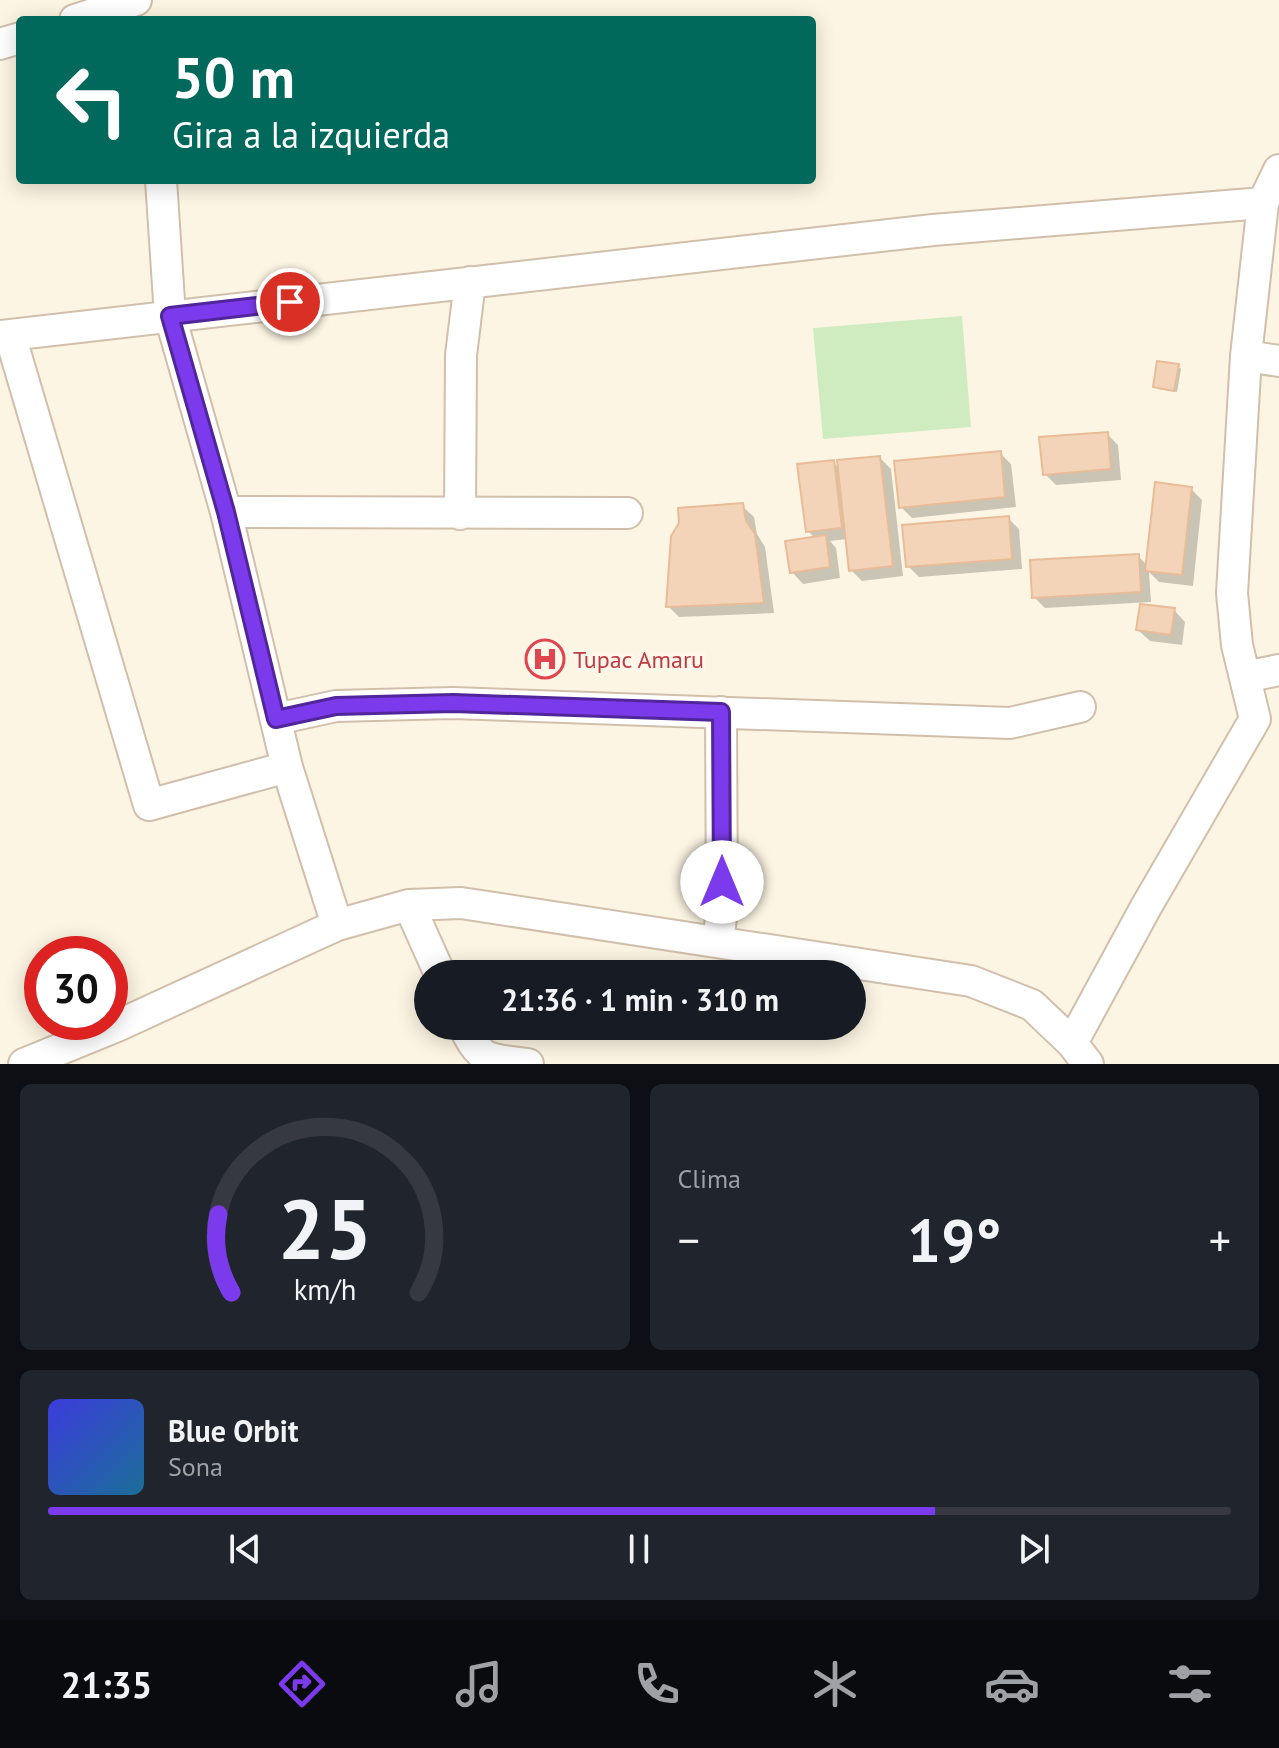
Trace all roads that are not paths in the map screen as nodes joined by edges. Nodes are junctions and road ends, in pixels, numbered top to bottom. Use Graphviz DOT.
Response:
graph roads {
  1 [pos="136,0"];
  2 [pos="87,16"];
  3 [pos="1279,170"];
  4 [pos="161,184"];
  5 [pos="1263,203"];
  6 [pos="470,282"];
  7 [pos="170,316"];
  8 [pos="5,335"];
  9 [pos="1246,356"];
  10 [pos="1279,361"];
  11 [pos="226,512"];
  12 [pos="627,513"];
  13 [pos="460,514"];
  14 [pos="1279,670"];
  15 [pos="1245,677"];
  16 [pos="1080,707"];
  17 [pos="721,712"];
  18 [pos="276,719"];
  19 [pos="1267,720"];
  20 [pos="287,767"];
  21 [pos="409,905"];
  22 [pos="337,925"];
  23 [pos="718,942"];
  24 [pos="434,960"];
  25 [pos="470,1040"];
  26 [pos="1080,1054"];
  27 [pos="24,1064"];
  28 [pos="528,1064"];
  1 -- 2 [label="street"];
  3 -- 5 [label="street"];
  4 -- 7 [label="street"];
  5 -- 6 [label="street"];
  5 -- 9 [label="street"];
  6 -- 7 [label="street"];
  6 -- 13 [label="street"];
  7 -- 8 [label="street"];
  7 -- 11 [label="street"];
  8 -- 20 [label="street"];
  9 -- 10 [label="street"];
  9 -- 15 [label="street"];
  11 -- 13 [label="street"];
  11 -- 18 [label="street"];
  12 -- 13 [label="street"];
  14 -- 15 [label="street"];
  15 -- 19 [label="street"];
  16 -- 17 [label="street"];
  17 -- 18 [label="street"];
  17 -- 23 [label="street"];
  18 -- 20 [label="street"];
  19 -- 26 [label="street"];
  20 -- 22 [label="street"];
  21 -- 22 [label="street"];
  21 -- 23 [label="street"];
  21 -- 24 [label="street"];
  22 -- 27 [label="street"];
  23 -- 26 [label="street"];
  25 -- 28 [label="street"];
}
